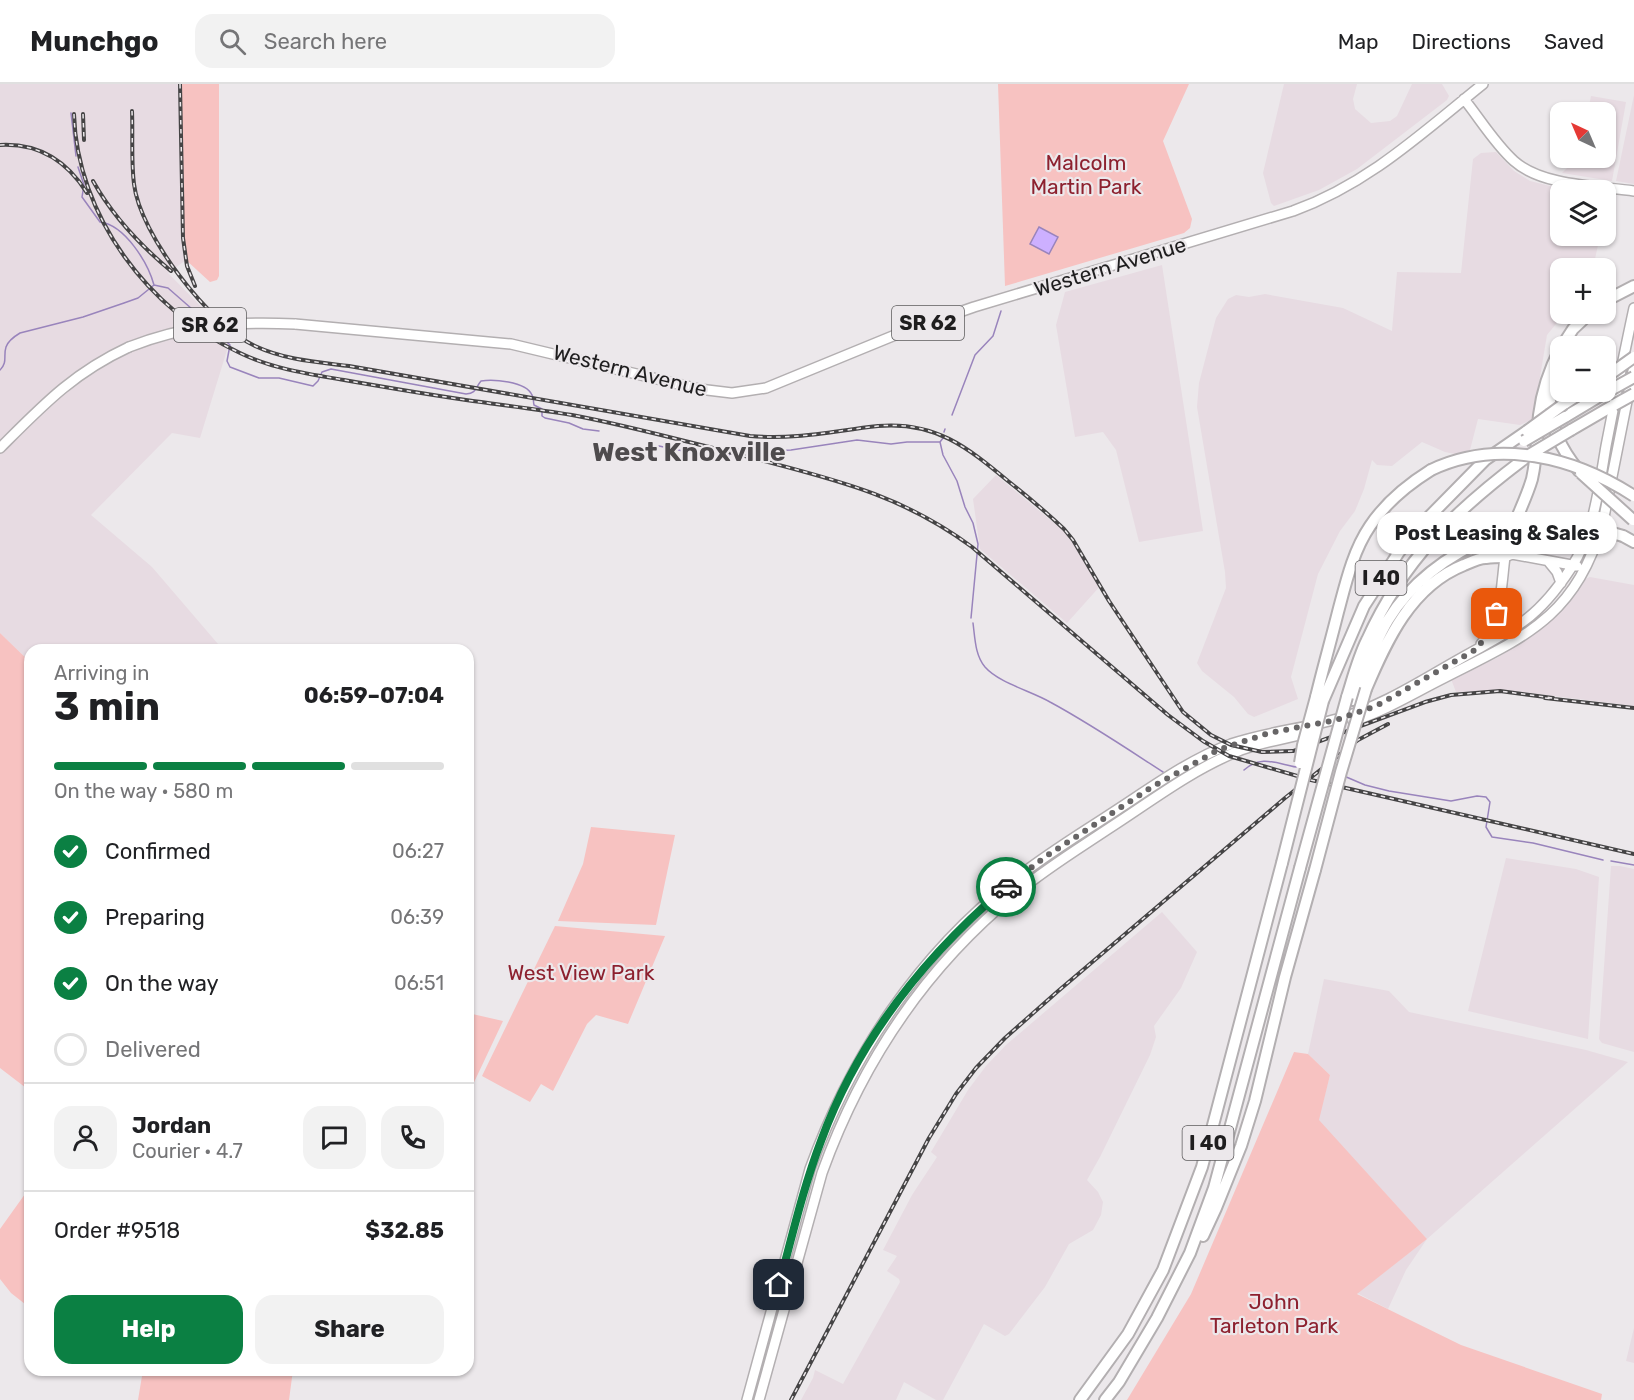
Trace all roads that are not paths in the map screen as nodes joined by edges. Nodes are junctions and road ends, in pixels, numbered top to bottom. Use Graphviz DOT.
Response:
graph roads {
  1 [pos="1483,84"];
  2 [pos="1464,99"];
  3 [pos="1634,191"];
  4 [pos="1634,286"];
  5 [pos="1634,293"];
  6 [pos="1616,296"];
  7 [pos="1616,298"];
  8 [pos="1634,308"];
  9 [pos="1578,324"];
  10 [pos="1569,336"];
  11 [pos="1634,357"];
  12 [pos="1634,366"];
  13 [pos="1550,368"];
  14 [pos="1616,369"];
  15 [pos="1634,377"];
  16 [pos="1634,395"];
  17 [pos="1550,402"];
  18 [pos="1567,402"];
  19 [pos="1526,436"];
  20 [pos="0,448"];
  21 [pos="1634,496"];
  22 [pos="1634,520"];
  23 [pos="1634,542"];
  24 [pos="1505,557"];
  25 [pos="1548,561"];
  26 [pos="1573,566"];
  27 [pos="1586,568"];
  28 [pos="1561,583"];
  29 [pos="1505,634"];
  30 [pos="1475,650"];
  31 [pos="1476,662"];
  32 [pos="1416,688"];
  33 [pos="1350,698"];
  34 [pos="1319,699"];
  35 [pos="1152,787"];
  36 [pos="1117,824"];
  37 [pos="847,1083"];
  38 [pos="858,1087"];
  39 [pos="1157,1318"];
  40 [pos="747,1400"];
  41 [pos="759,1400"];
  42 [pos="1080,1400"];
  43 [pos="1105,1400"];
  1 -- 2 [label="main road, Western Avenue / SR 62"];
  2 -- 3 [label="main road"];
  2 -- 20 [label="main road, Western Avenue / SR 62, bridge"];
  4 -- 6 [label="highway"];
  5 -- 7 [label="highway"];
  8 -- 26 [label="main road"];
  9 -- 10 [label="highway"];
  11 -- 14 [label="highway, bridge"];
  12 -- 27 [label="main road"];
  13 -- 24 [label="highway"];
  15 -- 19 [label="highway, I 40, bridge"];
  16 -- 33 [label="highway, I 40, bridge"];
  17 -- 22 [label="highway, bridge"];
  18 -- 19 [label="highway, bridge"];
  19 -- 34 [label="highway, I 40"];
  21 -- 34 [label="highway, bridge"];
  23 -- 33 [label="highway, bridge"];
  24 -- 25 [label="main road"];
  24 -- 30 [label="main road"];
  24 -- 39 [label="highway, bridge"];
  25 -- 26 [label="main road"];
  25 -- 28 [label="main road"];
  26 -- 27 [label="main road"];
  26 -- 28 [label="main road"];
  27 -- 31 [label="main road"];
  28 -- 29 [label="main road"];
  29 -- 30 [label="main road"];
  29 -- 31 [label="main road"];
  30 -- 32 [label="main road"];
  31 -- 32 [label="main road"];
  32 -- 35 [label="main road"];
  32 -- 36 [label="main road"];
  33 -- 39 [label="highway, I 40, bridge"];
  34 -- 42 [label="highway, I 40, bridge"];
  35 -- 36 [label="main road"];
  35 -- 37 [label="main road"];
  36 -- 38 [label="main road"];
  37 -- 38 [label="main road"];
  37 -- 40 [label="main road"];
  38 -- 41 [label="main road"];
  39 -- 43 [label="highway, I 40"];
}
